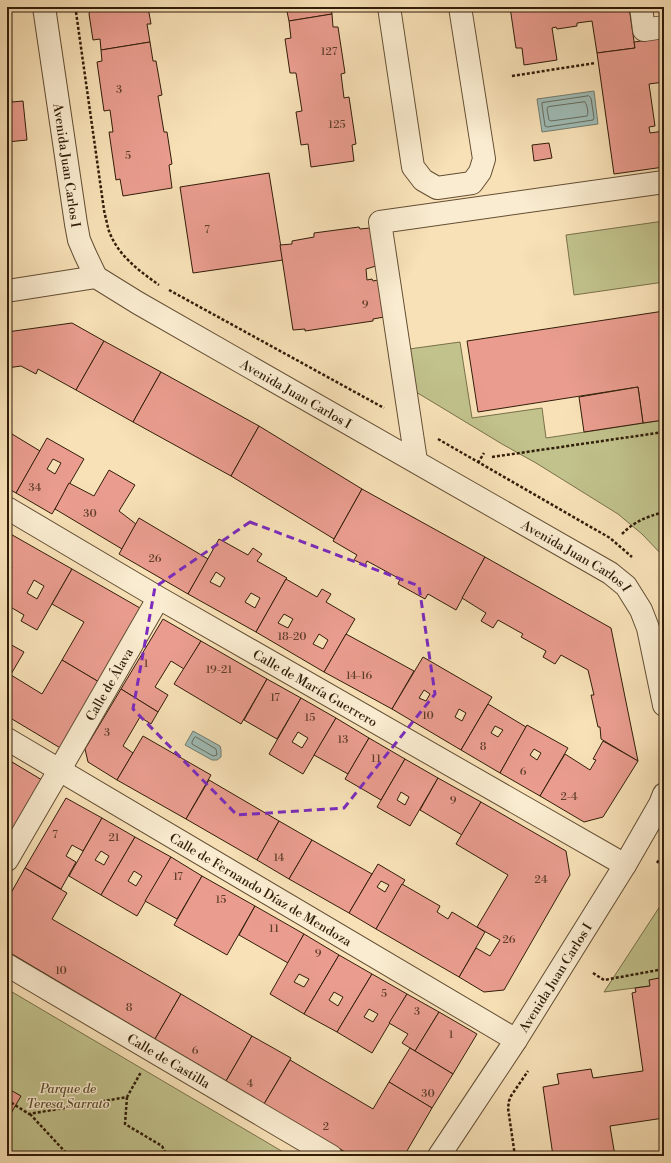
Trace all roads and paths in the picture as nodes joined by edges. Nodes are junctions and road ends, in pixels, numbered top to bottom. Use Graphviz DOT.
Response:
graph roads {
  1 [pos="44,7"];
  2 [pos="76,7"];
  3 [pos="389,7"];
  4 [pos="460,7"];
  5 [pos="641,7"];
  6 [pos="651,32"];
  7 [pos="595,63"];
  8 [pos="512,76"];
  9 [pos="664,182"];
  10 [pos="96,277"];
  11 [pos="160,285"];
  12 [pos="166,288"];
  13 [pos="7,291"];
  14 [pos="410,423"];
  15 [pos="664,432"];
  16 [pos="484,453"];
  17 [pos="492,457"];
  18 [pos="416,461"];
  19 [pos="478,462"];
  20 [pos="7,508"];
  21 [pos="664,512"];
  22 [pos="622,534"];
  23 [pos="633,558"];
  24 [pos="156,604"];
  25 [pos="664,705"];
  26 [pos="7,739"];
  27 [pos="664,794"];
  28 [pos="664,852"];
  29 [pos="7,860"];
  30 [pos="657,864"];
  31 [pos="625,865"];
  32 [pos="7,965"];
  33 [pos="664,969"];
  34 [pos="593,973"];
  35 [pos="516,1040"];
  36 [pos="152,1050"];
  37 [pos="528,1070"];
  38 [pos="128,1097"];
  39 [pos="7,1100"];
  40 [pos="29,1114"];
  41 [pos="69,1156"];
  42 [pos="166,1156"];
  43 [pos="331,1156"];
  44 [pos="439,1156"];
  45 [pos="516,1156"];
  1 -- 10 [label="street, Avenida Juan Carlos I"];
  2 -- 11 [label="path"];
  3 -- 4 [label="street"];
  5 -- 6 [label="street"];
  7 -- 8 [label="path"];
  9 -- 14 [label="street"];
  10 -- 13 [label="street"];
  10 -- 18 [label="street, Avenida Juan Carlos I"];
  12 -- 14 [label="path"];
  14 -- 18 [label="street"];
  14 -- 19 [label="path"];
  15 -- 17 [label="path"];
  16 -- 19 [label="path"];
  18 -- 25 [label="street, Avenida Juan Carlos I"];
  19 -- 23 [label="path"];
  20 -- 31 [label="street, Calle de María Guerrero"];
  21 -- 22 [label="path"];
  24 -- 29 [label="street, Calle de Álava"];
  26 -- 35 [label="street, Calle de Fernando Díaz de Mendoza"];
  27 -- 31 [label="street, Avenida Juan Carlos I"];
  28 -- 30 [label="path"];
  31 -- 35 [label="street, Avenida Juan Carlos I"];
  32 -- 36 [label="street, Calle de Castilla"];
  33 -- 34 [label="path"];
  35 -- 44 [label="street, Avenida Juan Carlos I"];
  36 -- 38 [label="path"];
  36 -- 43 [label="street, Calle de Castilla"];
  37 -- 45 [label="path"];
  38 -- 40 [label="path"];
  38 -- 42 [label="path"];
  39 -- 40 [label="path"];
  40 -- 41 [label="path"];
}
